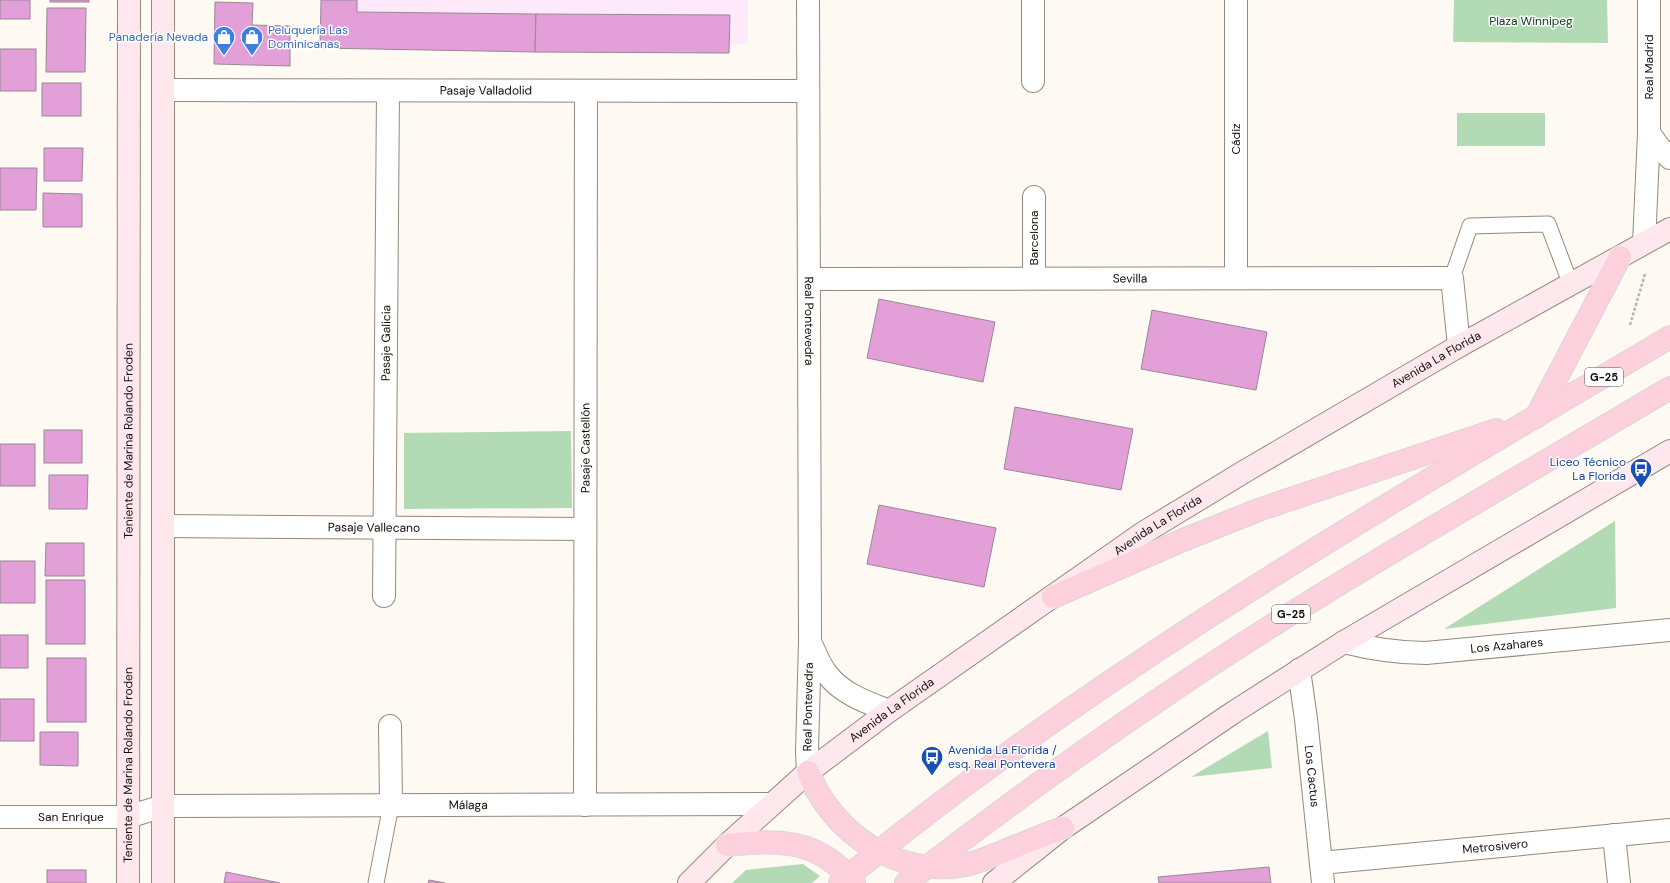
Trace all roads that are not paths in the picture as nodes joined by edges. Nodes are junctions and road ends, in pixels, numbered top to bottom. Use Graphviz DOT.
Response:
graph roads {
  1 [pos="130,0"];
  2 [pos="163,0"];
  3 [pos="808,0"];
  4 [pos="1033,0"];
  5 [pos="1236,0"];
  6 [pos="1649,0"];
  7 [pos="1033,81"];
  8 [pos="163,90"];
  9 [pos="388,91"];
  10 [pos="586,91"];
  11 [pos="808,91"];
  12 [pos="1649,133"];
  13 [pos="1670,158"];
  14 [pos="1034,197"];
  15 [pos="1670,229"];
  16 [pos="1644,243"];
  17 [pos="1620,257"];
  18 [pos="1034,278"];
  19 [pos="1236,278"];
  20 [pos="1452,278"];
  21 [pos="808,279"];
  22 [pos="1571,285"];
  23 [pos="1670,338"];
  24 [pos="1459,346"];
  25 [pos="1670,388"];
  26 [pos="1537,416"];
  27 [pos="1670,451"];
  28 [pos="163,526"];
  29 [pos="385,528"];
  30 [pos="585,529"];
  31 [pos="384,596"];
  32 [pos="1053,597"];
  33 [pos="1670,630"];
  34 [pos="810,641"];
  35 [pos="1344,642"];
  36 [pos="1299,670"];
  37 [pos="888,711"];
  38 [pos="390,726"];
  39 [pos="808,772"];
  40 [pos="772,804"];
  41 [pos="390,805"];
  42 [pos="585,805"];
  43 [pos="164,806"];
  44 [pos="0,817"];
  45 [pos="128,817"];
  46 [pos="1063,828"];
  47 [pos="1670,830"];
  48 [pos="1614,835"];
  49 [pos="727,845"];
  50 [pos="879,852"];
  51 [pos="928,866"];
  52 [pos="1322,873"];
  53 [pos="848,881"];
  54 [pos="128,883"];
  55 [pos="163,883"];
  56 [pos="376,883"];
  57 [pos="689,883"];
  58 [pos="906,883"];
  59 [pos="994,883"];
  60 [pos="1619,883"];
  1 -- 45 [label="street, Teniente de Marina Rolando Froden"];
  2 -- 8 [label="street"];
  3 -- 11 [label="street, Real Pontevedra"];
  4 -- 7 [label="street"];
  5 -- 19 [label="street, Cádiz"];
  6 -- 12 [label="street, Real Madrid"];
  8 -- 9 [label="street, Pasaje Valladolid"];
  8 -- 28 [label="street"];
  9 -- 10 [label="street, Pasaje Valladolid"];
  9 -- 29 [label="street, Pasaje Galicia"];
  10 -- 11 [label="street, Pasaje Valladolid"];
  10 -- 30 [label="street, Pasaje Castellón"];
  11 -- 21 [label="street, Real Pontevedra"];
  12 -- 13 [label="street"];
  12 -- 16 [label="street, Real Madrid"];
  14 -- 18 [label="street, Barcelona"];
  15 -- 16 [label="street, Avenida La Florida"];
  16 -- 17 [label="street, Avenida La Florida"];
  17 -- 22 [label="street, Avenida La Florida"];
  17 -- 26 [label="main road"];
  18 -- 19 [label="street, Sevilla"];
  18 -- 21 [label="street, Sevilla"];
  19 -- 20 [label="street, Sevilla"];
  20 -- 22 [label="lane"];
  20 -- 24 [label="street"];
  21 -- 34 [label="street, Real Pontevedra"];
  22 -- 24 [label="street, Avenida La Florida"];
  23 -- 26 [label="main road, G-25"];
  24 -- 32 [label="street, Avenida La Florida"];
  25 -- 51 [label="main road, G-25"];
  26 -- 32 [label="main road"];
  26 -- 50 [label="main road, G-25"];
  27 -- 35 [label="street"];
  28 -- 29 [label="street, Pasaje Vallecano"];
  28 -- 43 [label="street"];
  29 -- 30 [label="street, Pasaje Vallecano"];
  29 -- 31 [label="street, Pasaje Galicia"];
  30 -- 42 [label="street, Pasaje Castellón"];
  32 -- 37 [label="street, Avenida La Florida"];
  33 -- 35 [label="street, Los Azahares"];
  34 -- 37 [label="street, Real Pontevedra"];
  34 -- 39 [label="street, Real Pontevedra"];
  35 -- 36 [label="street"];
  36 -- 46 [label="street"];
  36 -- 52 [label="street, Los Cactus"];
  37 -- 39 [label="street, Avenida La Florida"];
  38 -- 41 [label="street"];
  39 -- 40 [label="street, Avenida La Florida"];
  39 -- 50 [label="main road"];
  40 -- 42 [label="street, Málaga"];
  40 -- 49 [label="street, Avenida La Florida"];
  41 -- 42 [label="street, Málaga"];
  41 -- 43 [label="street, Málaga"];
  41 -- 56 [label="lane"];
  43 -- 45 [label="street, San Enrique"];
  43 -- 55 [label="street"];
  44 -- 45 [label="street, San Enrique"];
  45 -- 54 [label="street, Teniente de Marina Rolando Froden"];
  46 -- 51 [label="main road"];
  46 -- 59 [label="street"];
  47 -- 48 [label="street, Metrosivero"];
  48 -- 52 [label="street, Metrosivero"];
  48 -- 60 [label="street"];
  49 -- 53 [label="main road"];
  49 -- 57 [label="street, Avenida La Florida"];
  50 -- 51 [label="main road"];
  50 -- 53 [label="main road, G-25"];
  51 -- 58 [label="main road, G-25"];
}
